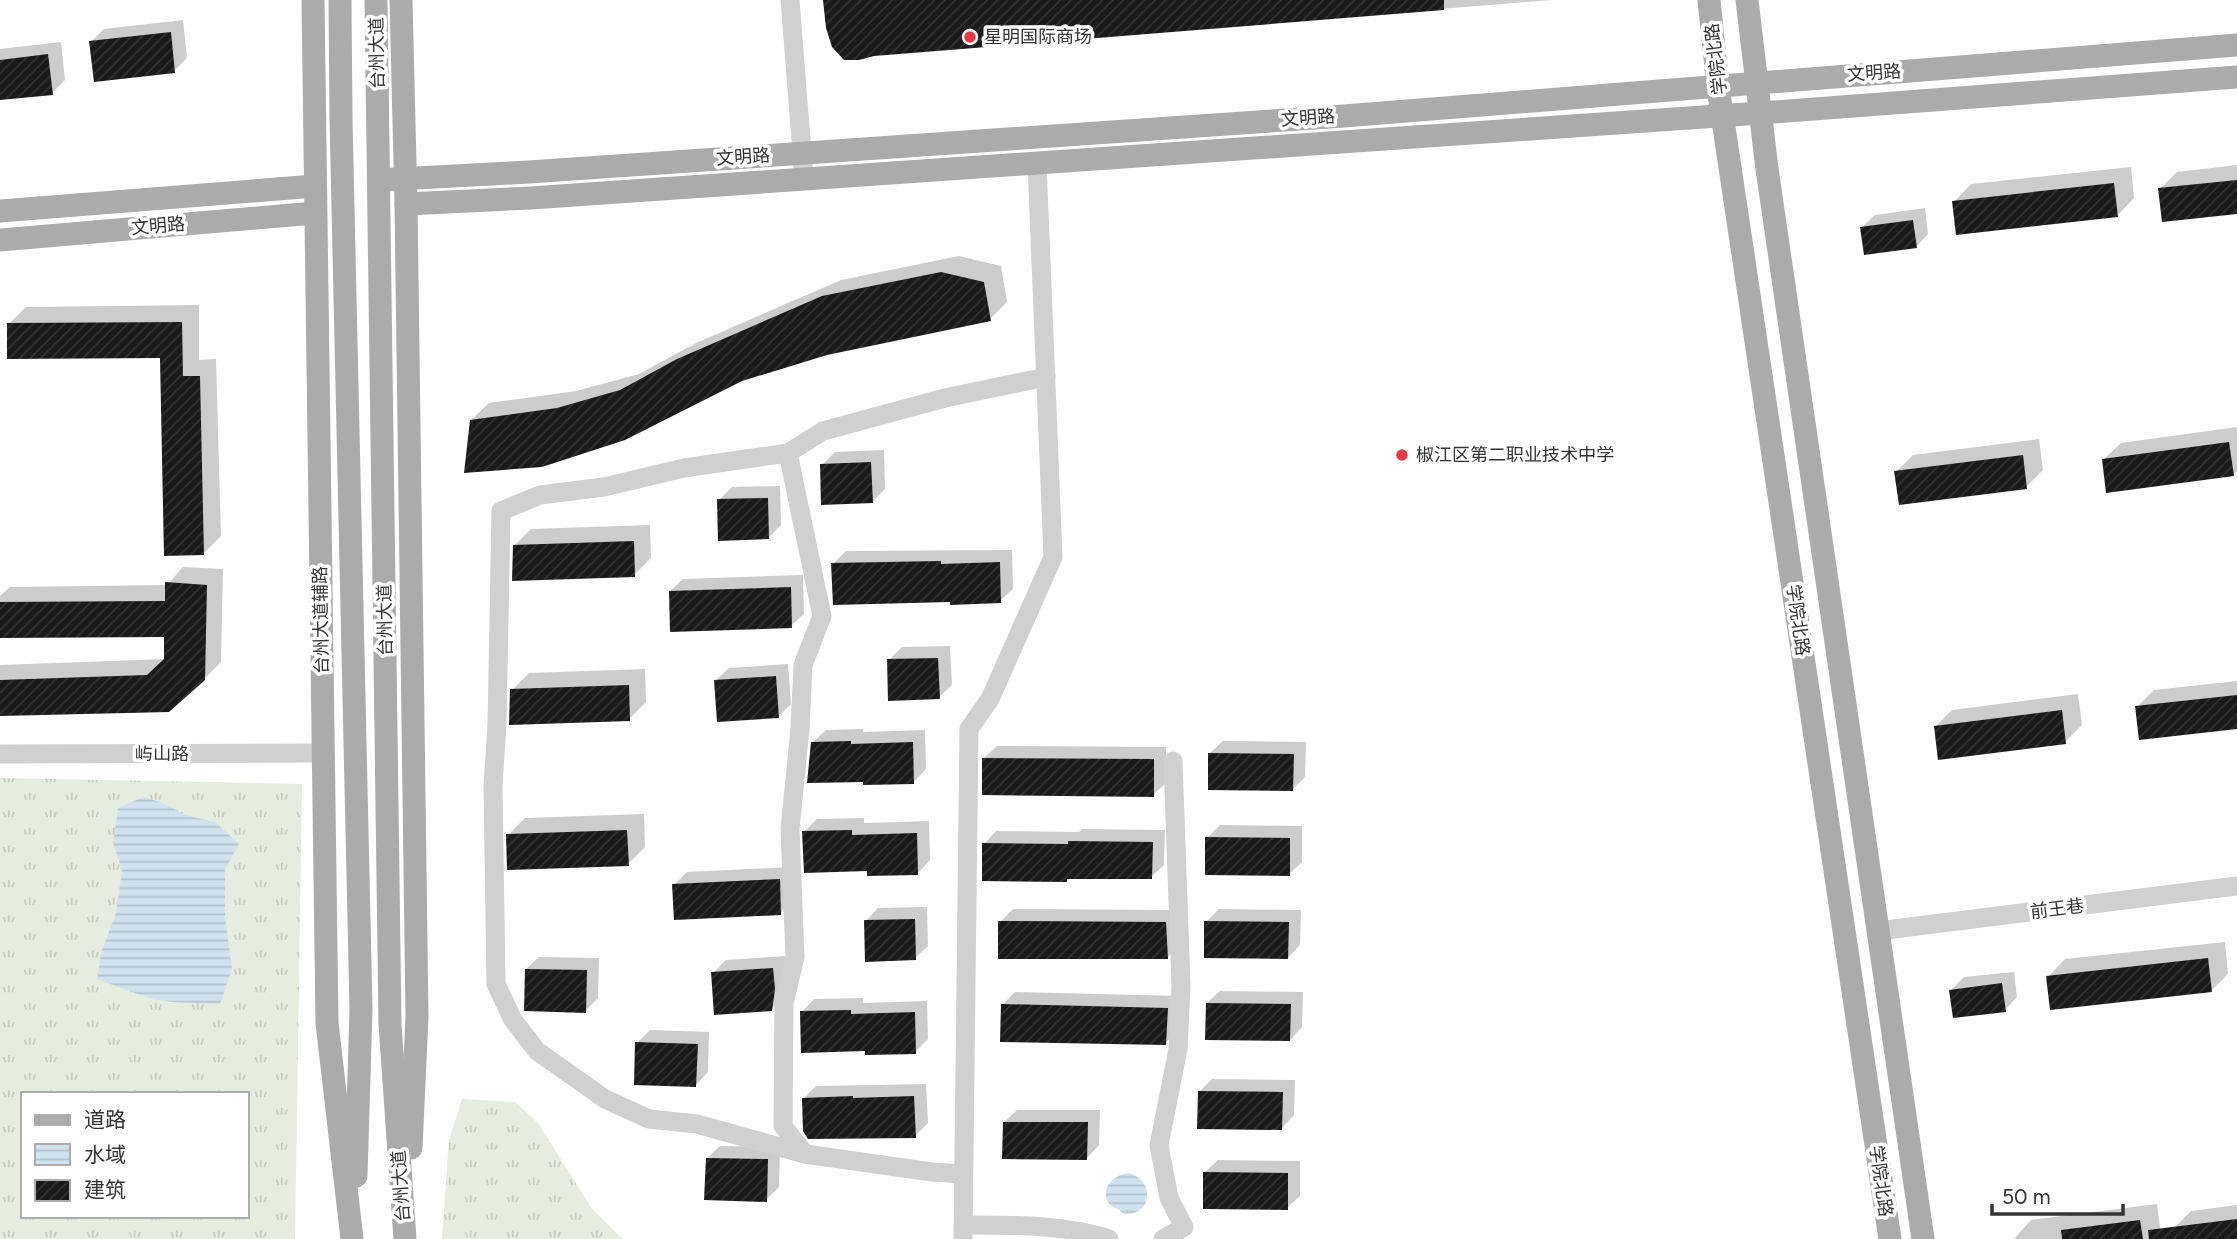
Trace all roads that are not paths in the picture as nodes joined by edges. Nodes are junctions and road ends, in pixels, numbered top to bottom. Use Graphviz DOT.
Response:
graph roads {
  1 [pos="313,0"];
  2 [pos="340,0"];
  3 [pos="376,0"];
  4 [pos="401,0"];
  5 [pos="790,0"];
  6 [pos="1709,0"];
  7 [pos="1746,0"];
  8 [pos="2237,45"];
  9 [pos="2237,77"];
  10 [pos="1756,82"];
  11 [pos="1718,87"];
  12 [pos="1761,113"];
  13 [pos="1723,116"];
  14 [pos="803,153"];
  15 [pos="1037,163"];
  16 [pos="529,172"];
  17 [pos="405,178"];
  18 [pos="804,178"];
  19 [pos="379,180"];
  20 [pos="315,186"];
  21 [pos="242,191"];
  22 [pos="531,198"];
  23 [pos="406,204"];
  24 [pos="0,211"];
  25 [pos="315,213"];
  26 [pos="243,219"];
  27 [pos="0,240"];
  28 [pos="1046,377"];
  29 [pos="788,453"];
  30 [pos="323,753"];
  31 [pos="0,754"];
  32 [pos="1173,761"];
  33 [pos="2237,886"];
  34 [pos="1878,931"];
  35 [pos="805,1154"];
  36 [pos="964,1174"];
  37 [pos="963,1232"];
  38 [pos="353,1239"];
  39 [pos="406,1239"];
  40 [pos="1109,1239"];
  41 [pos="1163,1239"];
  42 [pos="1890,1239"];
  43 [pos="1923,1239"];
  1 -- 20 [label="main road, 台州大道辅路"];
  2 -- 38 [label="main road, 台州大道"];
  3 -- 19 [label="main road, 台州大道"];
  4 -- 17 [label="main road"];
  5 -- 14 [label="street"];
  6 -- 11 [label="main road, 学院北路"];
  7 -- 10 [label="main road, 学院北路"];
  8 -- 10 [label="main road, 文明路"];
  9 -- 12 [label="main road, 文明路"];
  10 -- 11 [label="main road, 文明路"];
  10 -- 12 [label="main road, 学院北路"];
  11 -- 13 [label="main road, 学院北路"];
  11 -- 14 [label="main road, 文明路"];
  12 -- 13 [label="main road, 文明路"];
  12 -- 34 [label="main road, 学院北路"];
  13 -- 15 [label="main road, 文明路"];
  13 -- 42 [label="main road, 学院北路"];
  14 -- 16 [label="main road, 文明路"];
  14 -- 18 [label="street"];
  15 -- 18 [label="main road, 文明路"];
  15 -- 28 [label="street"];
  16 -- 17 [label="main road, 文明路"];
  16 -- 22 [label="main road"];
  17 -- 19 [label="main road, 文明路"];
  17 -- 23 [label="main road"];
  18 -- 22 [label="main road, 文明路"];
  19 -- 39 [label="main road, 台州大道"];
  20 -- 21 [label="main road, 文明路"];
  20 -- 25 [label="main road, 台州大道辅路"];
  21 -- 24 [label="main road, 文明路"];
  21 -- 26 [label="main road"];
  22 -- 23 [label="main road, 文明路"];
  23 -- 39 [label="main road"];
  25 -- 26 [label="main road, 文明路"];
  25 -- 30 [label="main road, 台州大道辅路"];
  26 -- 27 [label="main road, 文明路"];
  28 -- 29 [label="street"];
  28 -- 36 [label="street"];
  29 -- 35 [label="street"];
  29 -- 35 [label="street"];
  30 -- 31 [label="street, 屿山路"];
  30 -- 38 [label="main road, 台州大道辅路"];
  32 -- 41 [label="street"];
  33 -- 34 [label="street, 前王巷"];
  34 -- 43 [label="main road, 学院北路"];
  35 -- 36 [label="street"];
  36 -- 37 [label="street"];
  37 -- 40 [label="street"];
}
